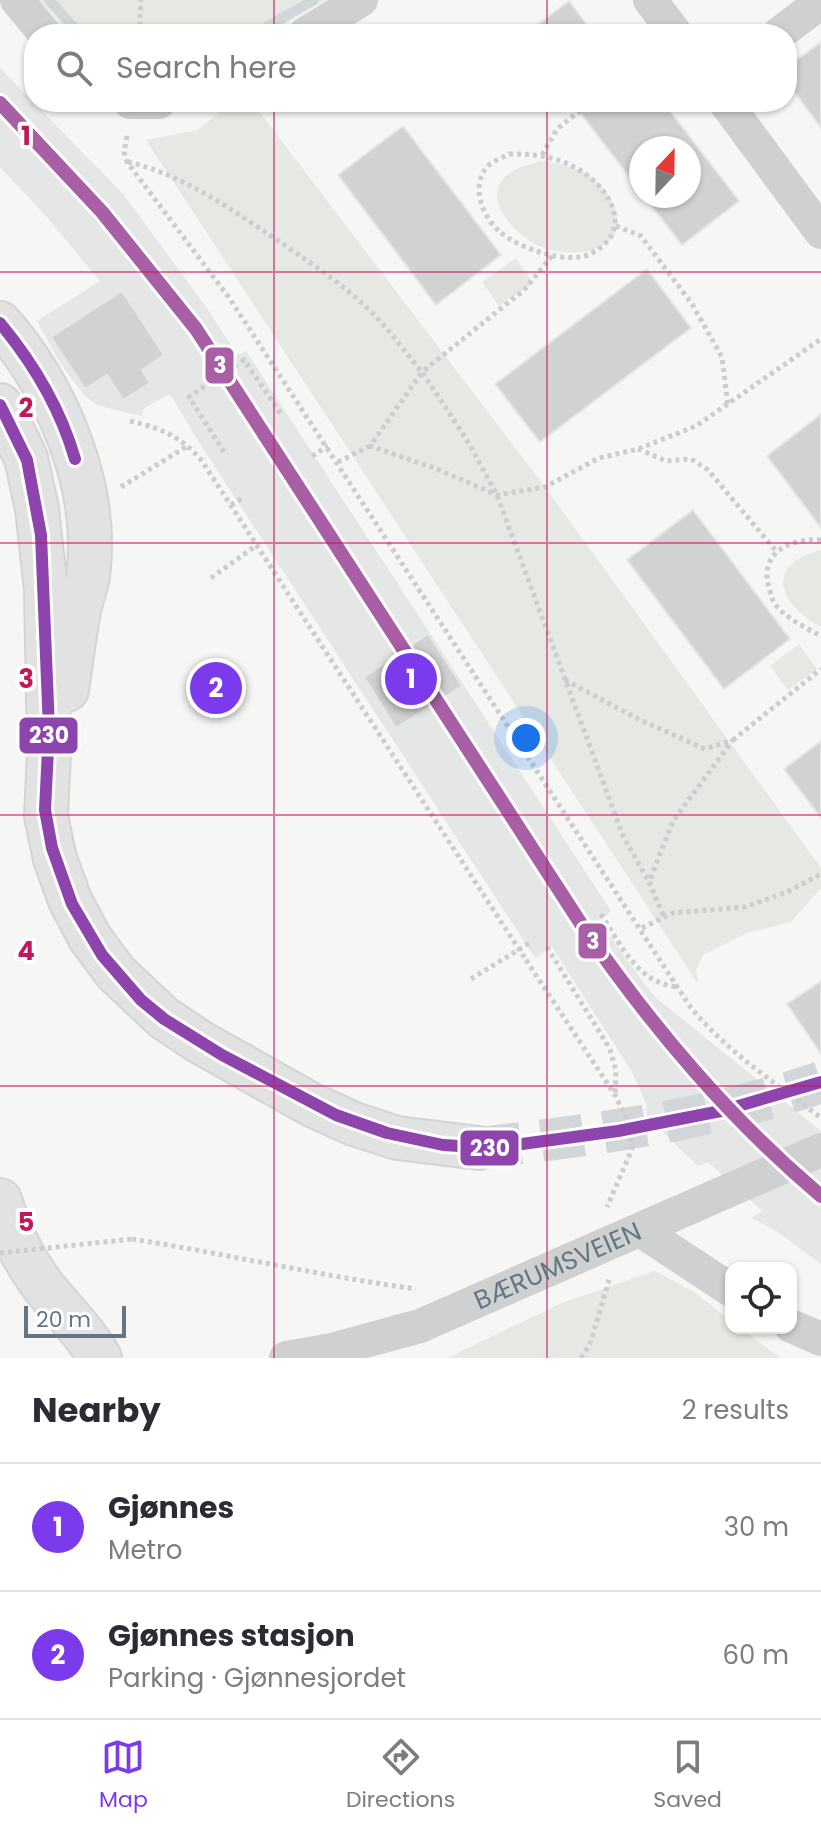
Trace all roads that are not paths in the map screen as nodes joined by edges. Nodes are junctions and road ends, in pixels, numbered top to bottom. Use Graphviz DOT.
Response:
graph roads {
  1 [pos="17,0"];
  2 [pos="361,0"];
  3 [pos="650,0"];
  4 [pos="821,2"];
  5 [pos="37,24"];
  6 [pos="321,24"];
  7 [pos="668,24"];
  8 [pos="792,24"];
  9 [pos="732,112"];
  10 [pos="821,232"];
  11 [pos="0,323"];
  12 [pos="0,405"];
  13 [pos="49,752"];
  14 [pos="479,1148"];
  15 [pos="821,1150"];
  16 [pos="0,1200"];
  17 [pos="626,1224"];
  18 [pos="725,1286"];
  19 [pos="797,1329"];
  20 [pos="821,1339"];
  21 [pos="100,1358"];
  22 [pos="286,1358"];
  1 -- 5 [label="street"];
  2 -- 6 [label="street"];
  3 -- 7 [label="street"];
  4 -- 8 [label="street"];
  9 -- 10 [label="street"];
  11 -- 13 [label="main road"];
  12 -- 13 [label="main road"];
  13 -- 14 [label="main road"];
  15 -- 17 [label="street, BÆRUMSVEIEN"];
  16 -- 21 [label="main road"];
  17 -- 18 [label="street"];
  17 -- 22 [label="street, BÆRUMSVEIEN"];
  19 -- 20 [label="street"];
}
